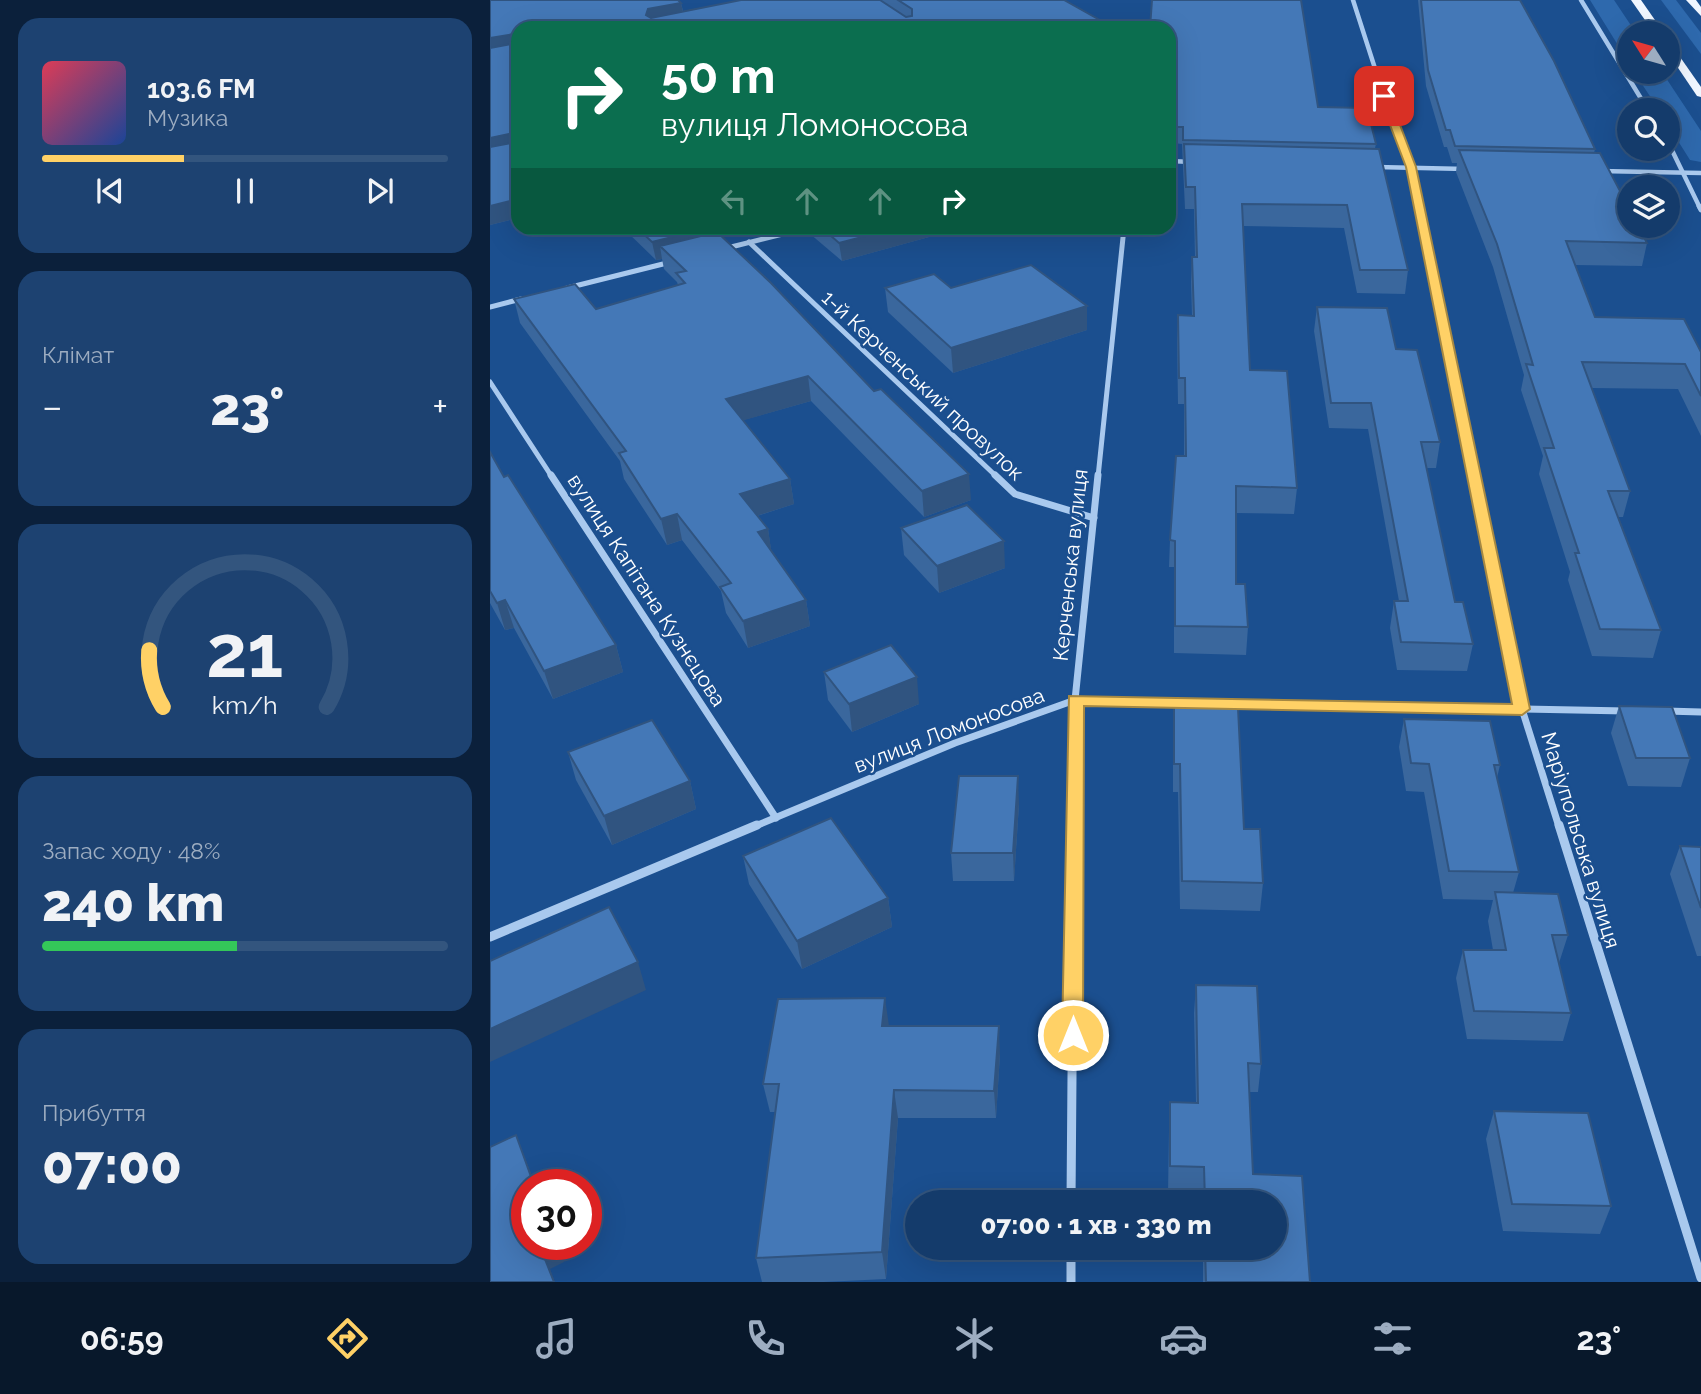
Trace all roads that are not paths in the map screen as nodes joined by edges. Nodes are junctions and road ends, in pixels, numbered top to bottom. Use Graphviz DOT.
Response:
graph roads {
  1 [pos="1353,0"];
  2 [pos="1581,0"];
  3 [pos="1636,0"];
  4 [pos="1691,0"];
  5 [pos="1701,13"];
  6 [pos="1651,21"];
  7 [pos="1680,63"];
  8 [pos="1701,94"];
  9 [pos="1641,98"];
  10 [pos="1176,161"];
  11 [pos="1677,161"];
  12 [pos="1196,162"];
  13 [pos="1370,166"];
  14 [pos="1411,167"];
  15 [pos="1479,169"];
  16 [pos="1588,171"];
  17 [pos="1683,173"];
  18 [pos="1701,173"];
  19 [pos="1701,210"];
  20 [pos="778,235"];
  21 [pos="1123,235"];
  22 [pos="749,242"];
  23 [pos="710,252"];
  24 [pos="685,258"];
  25 [pos="555,291"];
  26 [pos="529,297"];
  27 [pos="490,307"];
  28 [pos="490,382"];
  29 [pos="1094,518"];
  30 [pos="1075,700"];
  31 [pos="1522,709"];
  32 [pos="1632,711"];
  33 [pos="1660,711"];
  34 [pos="1701,712"];
  35 [pos="775,818"];
  36 [pos="490,937"];
  37 [pos="1072,1190"];
  38 [pos="1071,1260"];
  39 [pos="1701,1278"];
  40 [pos="1071,1282"];
  1 -- 14 [label="street, Маріупольська вулиця"];
  2 -- 9 [label="street"];
  3 -- 6 [label="main road"];
  4 -- 5 [label="main road"];
  7 -- 8 [label="main road"];
  10 -- 12 [label="street"];
  11 -- 17 [label="street"];
  13 -- 14 [label="street"];
  14 -- 15 [label="street"];
  14 -- 31 [label="street, Маріупольська вулиця"];
  16 -- 17 [label="street"];
  17 -- 18 [label="street"];
  17 -- 19 [label="street"];
  20 -- 22 [label="street"];
  21 -- 29 [label="street, Керченська вулиця"];
  22 -- 23 [label="street"];
  22 -- 29 [label="street, 1-й Керченський провулок"];
  24 -- 25 [label="street"];
  26 -- 27 [label="street"];
  28 -- 35 [label="street, вулиця Капітана Кузнєцова"];
  29 -- 30 [label="street, Керченська вулиця"];
  30 -- 31 [label="street, вулиця Ломоносова"];
  30 -- 35 [label="street, вулиця Ломоносова"];
  30 -- 37 [label="street, Керченська вулиця"];
  31 -- 32 [label="street, вулиця Ломоносова"];
  31 -- 39 [label="street, Маріупольська вулиця"];
  33 -- 34 [label="street"];
  35 -- 36 [label="street, вулиця Ломоносова"];
  38 -- 40 [label="street"];
}
